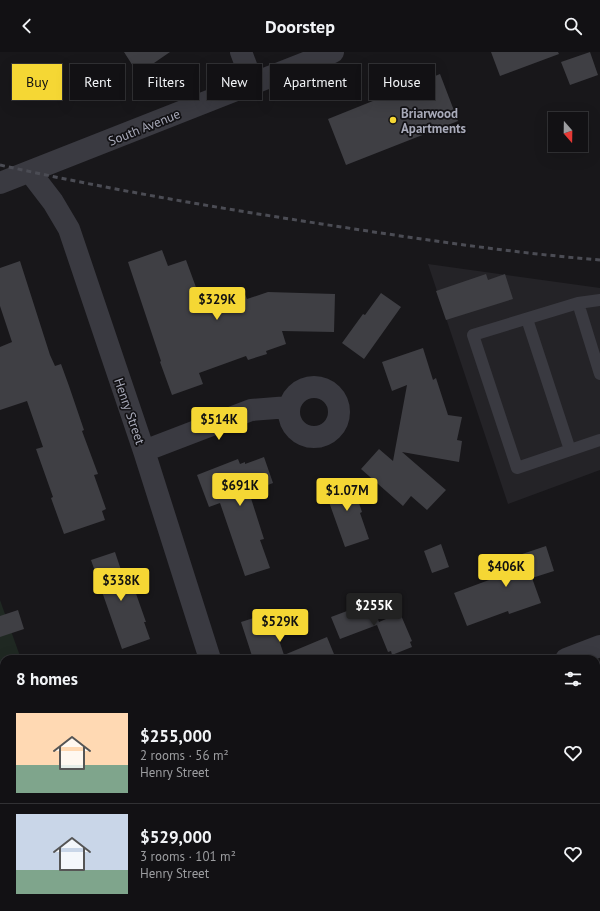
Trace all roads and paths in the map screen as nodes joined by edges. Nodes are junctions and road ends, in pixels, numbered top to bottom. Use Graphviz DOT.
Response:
graph roads {
  1 [pos="242,52"];
  2 [pos="333,52"];
  3 [pos="246,64"];
  4 [pos="262,80"];
  5 [pos="212,100"];
  6 [pos="30,172"];
  7 [pos="0,184"];
  8 [pos="600,300"];
  9 [pos="578,303"];
  10 [pos="527,319"];
  11 [pos="600,374"];
  12 [pos="289,407"];
  13 [pos="600,440"];
  14 [pos="570,450"];
  15 [pos="144,451"];
  16 [pos="600,646"];
  17 [pos="209,655"];
  18 [pos="576,655"];
  1 -- 3 [label="street"];
  2 -- 4 [label="street, South Avenue"];
  5 -- 6 [label="street, South Avenue"];
  6 -- 7 [label="street, South Avenue"];
  6 -- 15 [label="street, Henry Street"];
  8 -- 9 [label="lane"];
  9 -- 10 [label="lane"];
  9 -- 11 [label="lane"];
  10 -- 14 [label="lane"];
  10 -- 14 [label="lane"];
  12 -- 15 [label="street"];
  13 -- 14 [label="lane"];
  15 -- 17 [label="street, Henry Street"];
  16 -- 18 [label="street"];
}
